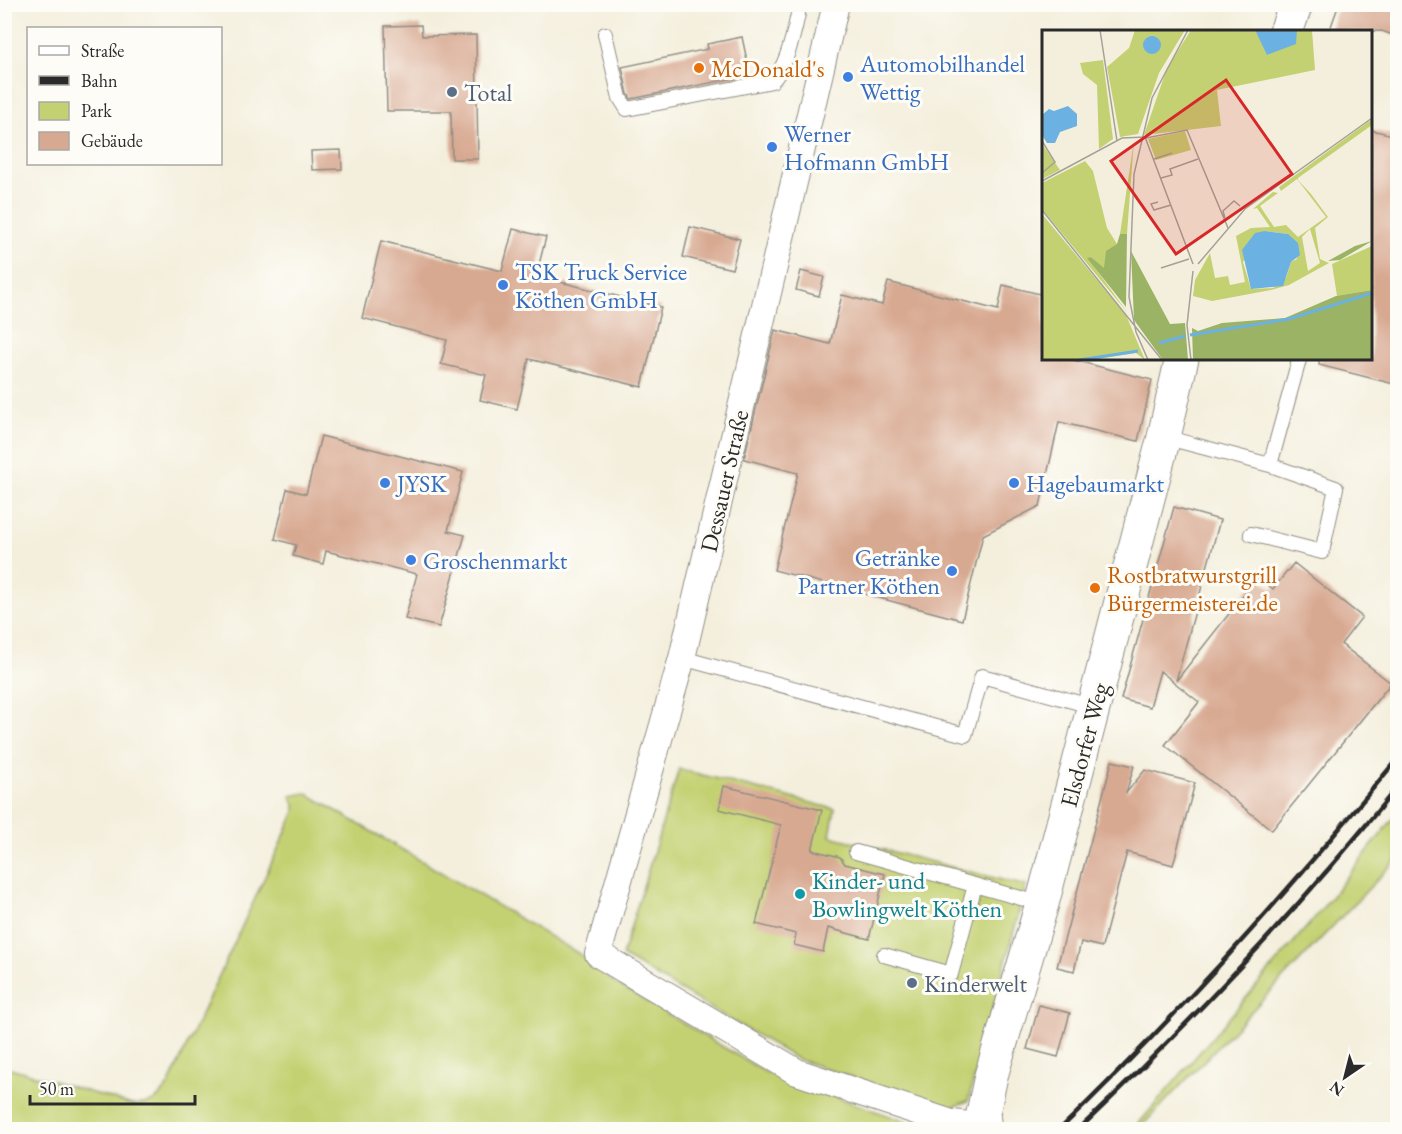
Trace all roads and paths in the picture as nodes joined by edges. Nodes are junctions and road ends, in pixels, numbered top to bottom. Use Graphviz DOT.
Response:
graph roads {
  1 [pos="836,4"];
  2 [pos="1296,4"];
  3 [pos="798,14"];
  4 [pos="1287,30"];
  5 [pos="605,34"];
  6 [pos="1182,360"];
  7 [pos="1299,360"];
  8 [pos="1164,437"];
  9 [pos="1270,465"];
  10 [pos="1251,534"];
  11 [pos="682,658"];
  12 [pos="1094,707"];
  13 [pos="856,852"];
  14 [pos="975,885"];
  15 [pos="1042,904"];
  16 [pos="884,955"];
  17 [pos="984,1126"];
  1 -- 11 [label="street, Dessauer Straße"];
  2 -- 4 [label="street"];
  3 -- 5 [label="lane"];
  6 -- 8 [label="street, Elsdorfer Weg"];
  7 -- 9 [label="lane"];
  8 -- 9 [label="lane"];
  8 -- 12 [label="street, Elsdorfer Weg"];
  9 -- 10 [label="lane"];
  11 -- 12 [label="lane"];
  11 -- 17 [label="street, Dessauer Straße"];
  12 -- 15 [label="street, Elsdorfer Weg"];
  13 -- 14 [label="lane"];
  14 -- 15 [label="lane"];
  14 -- 16 [label="lane"];
  15 -- 17 [label="street, Elsdorfer Weg"];
}
